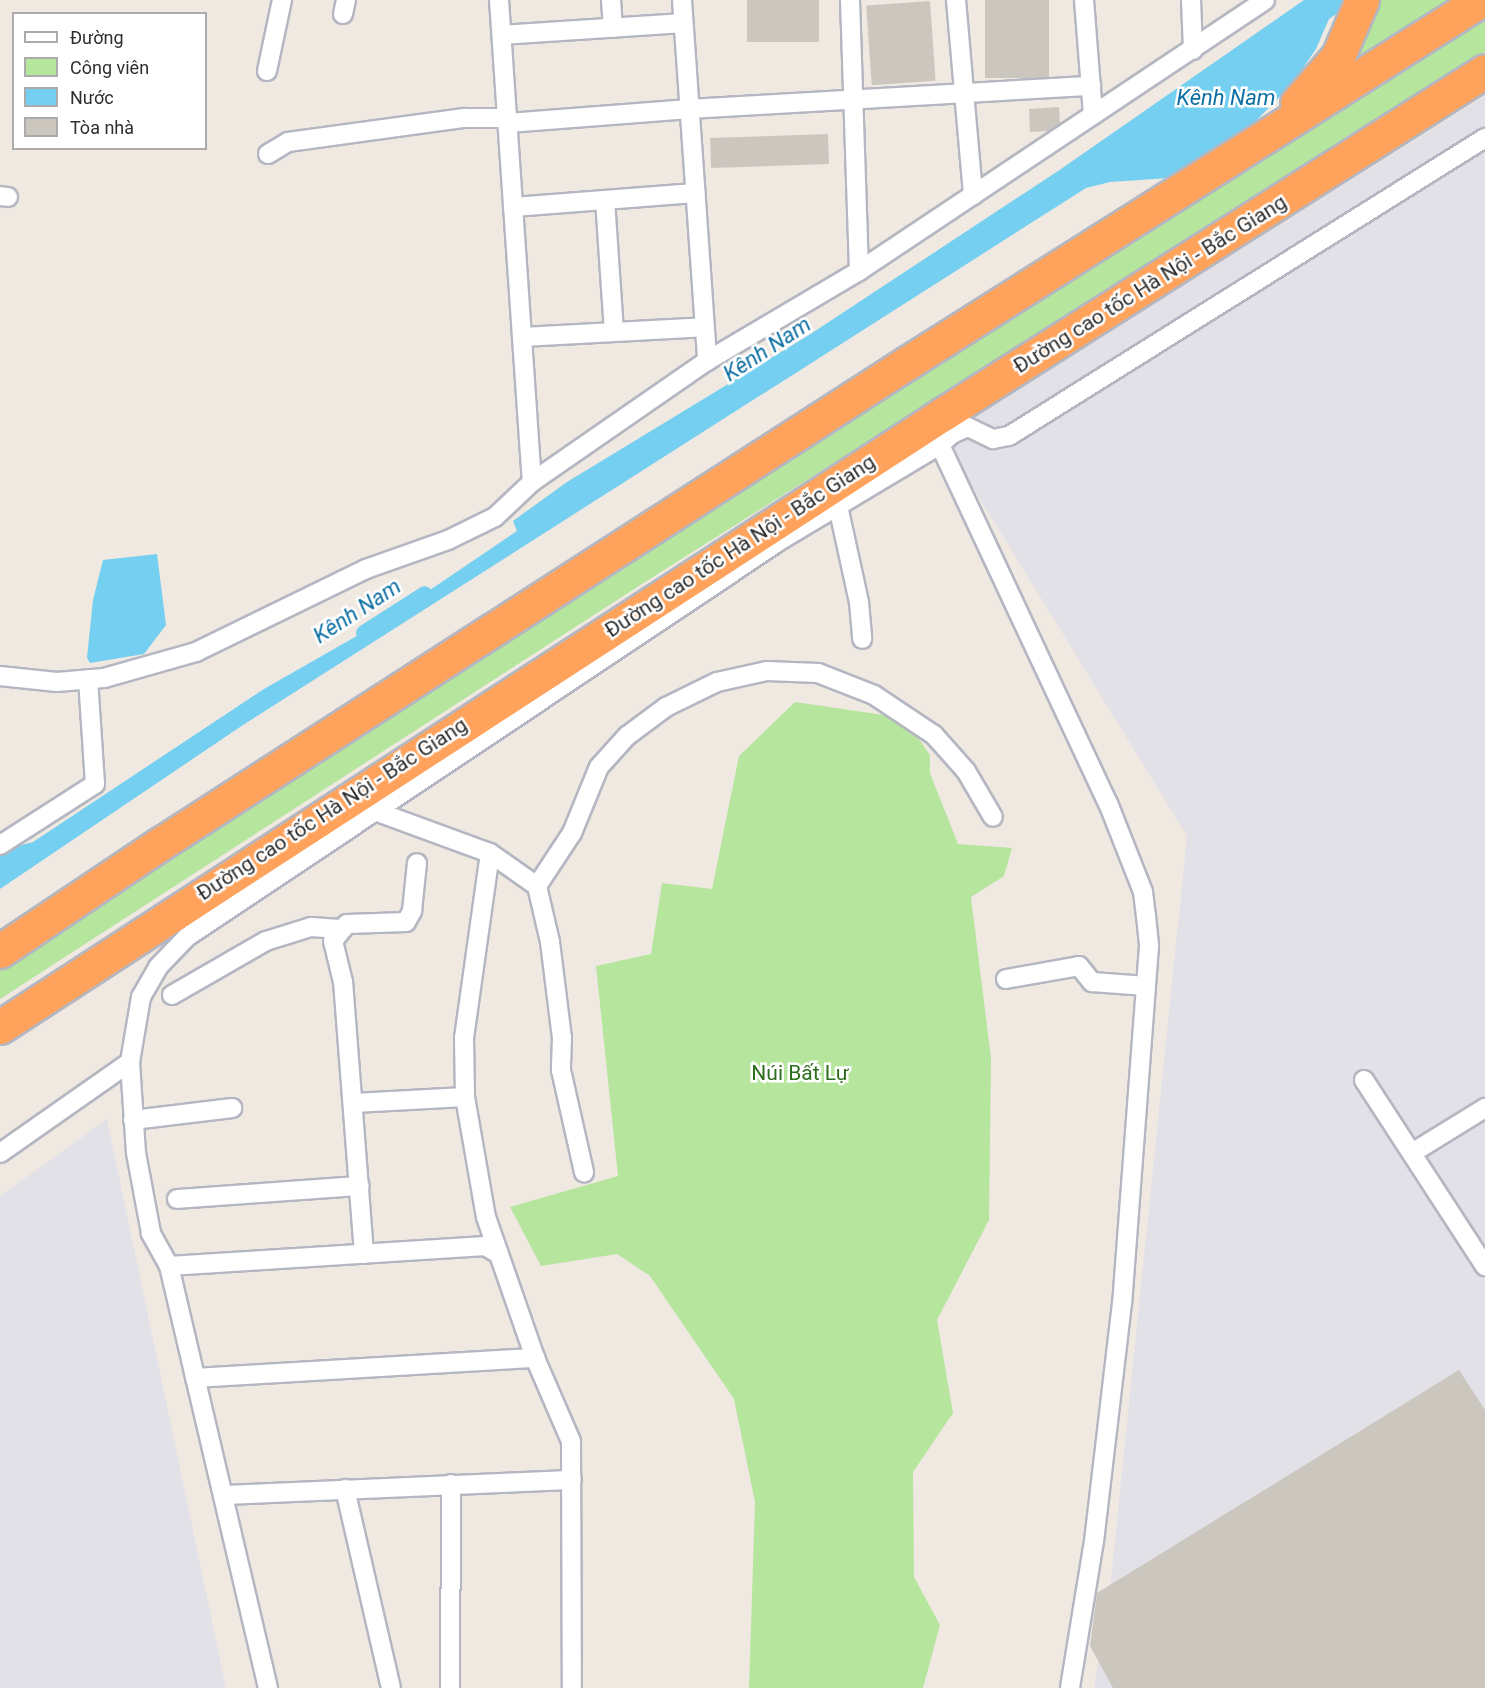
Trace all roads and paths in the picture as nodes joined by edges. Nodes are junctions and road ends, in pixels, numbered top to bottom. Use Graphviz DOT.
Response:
graph roads {
  1 [pos="282,0"];
  2 [pos="499,0"];
  3 [pos="611,0"];
  4 [pos="682,0"];
  5 [pos="850,0"];
  6 [pos="956,0"];
  7 [pos="1084,0"];
  8 [pos="1191,0"];
  9 [pos="1265,0"];
  10 [pos="1362,0"];
  11 [pos="1481,0"];
  12 [pos="683,23"];
  13 [pos="613,28"];
  14 [pos="502,35"];
  15 [pos="1193,50"];
  16 [pos="267,71"];
  17 [pos="1485,71"];
  18 [pos="1091,86"];
  19 [pos="962,93"];
  20 [pos="855,99"];
  21 [pos="689,108"];
  22 [pos="1093,115"];
  23 [pos="508,121"];
  24 [pos="1485,138"];
  25 [pos="268,154"];
  26 [pos="695,193"];
  27 [pos="973,195"];
  28 [pos="605,200"];
  29 [pos="513,207"];
  30 [pos="1147,212"];
  31 [pos="859,271"];
  32 [pos="704,327"];
  33 [pos="614,332"];
  34 [pos="522,337"];
  35 [pos="707,361"];
  36 [pos="940,445"];
  37 [pos="532,482"];
  38 [pos="838,506"];
  39 [pos="862,639"];
  40 [pos="0,676"];
  41 [pos="88,679"];
  42 [pos="375,811"];
  43 [pos="993,817"];
  44 [pos="0,845"];
  45 [pos="490,853"];
  46 [pos="417,863"];
  47 [pos="537,886"];
  48 [pos="340,929"];
  49 [pos="0,951"];
  50 [pos="1006,979"];
  51 [pos="1146,986"];
  52 [pos="172,995"];
  53 [pos="0,1027"];
  54 [pos="130,1062"];
  55 [pos="1364,1080"];
  56 [pos="465,1097"];
  57 [pos="354,1103"];
  58 [pos="1485,1107"];
  59 [pos="232,1108"];
  60 [pos="133,1120"];
  61 [pos="1412,1153"];
  62 [pos="0,1154"];
  63 [pos="584,1172"];
  64 [pos="360,1186"];
  65 [pos="177,1198"];
  66 [pos="364,1254"];
  67 [pos="499,1254"];
  68 [pos="169,1266"];
  69 [pos="1485,1266"];
  70 [pos="535,1358"];
  71 [pos="195,1378"];
  72 [pos="572,1480"];
  73 [pos="451,1484"];
  74 [pos="345,1489"];
  75 [pos="223,1495"];
  76 [pos="268,1688"];
  77 [pos="391,1688"];
  78 [pos="450,1688"];
  79 [pos="572,1688"];
  80 [pos="1070,1688"];
  1 -- 16 [label="street"];
  2 -- 14 [label="street"];
  3 -- 13 [label="street"];
  4 -- 12 [label="street"];
  5 -- 20 [label="street"];
  6 -- 19 [label="street"];
  7 -- 18 [label="street"];
  8 -- 15 [label="street"];
  9 -- 15 [label="street"];
  10 -- 30 [label="highway"];
  11 -- 30 [label="highway"];
  12 -- 13 [label="street"];
  12 -- 21 [label="street"];
  13 -- 14 [label="street"];
  14 -- 23 [label="street"];
  15 -- 22 [label="street"];
  17 -- 53 [label="highway, Đường cao tốc Hà Nội - Bắc Giang"];
  18 -- 19 [label="street"];
  18 -- 22 [label="street"];
  19 -- 20 [label="street"];
  19 -- 27 [label="street"];
  20 -- 21 [label="street"];
  20 -- 31 [label="street"];
  21 -- 23 [label="street"];
  21 -- 26 [label="street"];
  22 -- 27 [label="street"];
  23 -- 25 [label="street"];
  23 -- 29 [label="street"];
  24 -- 36 [label="street"];
  26 -- 28 [label="street"];
  26 -- 32 [label="street"];
  27 -- 31 [label="street"];
  28 -- 29 [label="street"];
  28 -- 33 [label="street"];
  29 -- 34 [label="street"];
  30 -- 49 [label="highway"];
  31 -- 35 [label="street"];
  32 -- 33 [label="street"];
  32 -- 35 [label="street"];
  33 -- 34 [label="street"];
  34 -- 37 [label="street"];
  35 -- 37 [label="street"];
  36 -- 38 [label="street"];
  36 -- 51 [label="street"];
  37 -- 41 [label="street"];
  38 -- 39 [label="street"];
  38 -- 42 [label="street"];
  40 -- 41 [label="street"];
  41 -- 44 [label="street"];
  42 -- 45 [label="street"];
  42 -- 54 [label="street"];
  43 -- 47 [label="street"];
  45 -- 47 [label="street"];
  45 -- 56 [label="street"];
  46 -- 48 [label="street"];
  47 -- 63 [label="street"];
  48 -- 52 [label="street"];
  48 -- 57 [label="street"];
  50 -- 51 [label="street"];
  51 -- 80 [label="street"];
  54 -- 60 [label="street"];
  54 -- 62 [label="street"];
  55 -- 61 [label="street"];
  56 -- 57 [label="street"];
  56 -- 67 [label="street"];
  57 -- 64 [label="street"];
  58 -- 61 [label="street"];
  59 -- 60 [label="street"];
  60 -- 68 [label="street"];
  61 -- 69 [label="street"];
  64 -- 65 [label="street"];
  64 -- 66 [label="street"];
  66 -- 67 [label="street"];
  66 -- 68 [label="street"];
  67 -- 70 [label="street"];
  68 -- 71 [label="street"];
  70 -- 71 [label="street"];
  70 -- 72 [label="street"];
  71 -- 75 [label="street"];
  72 -- 73 [label="street"];
  72 -- 79 [label="street"];
  73 -- 74 [label="street"];
  73 -- 78 [label="street"];
  74 -- 75 [label="street"];
  74 -- 77 [label="street"];
  75 -- 76 [label="street"];
}
